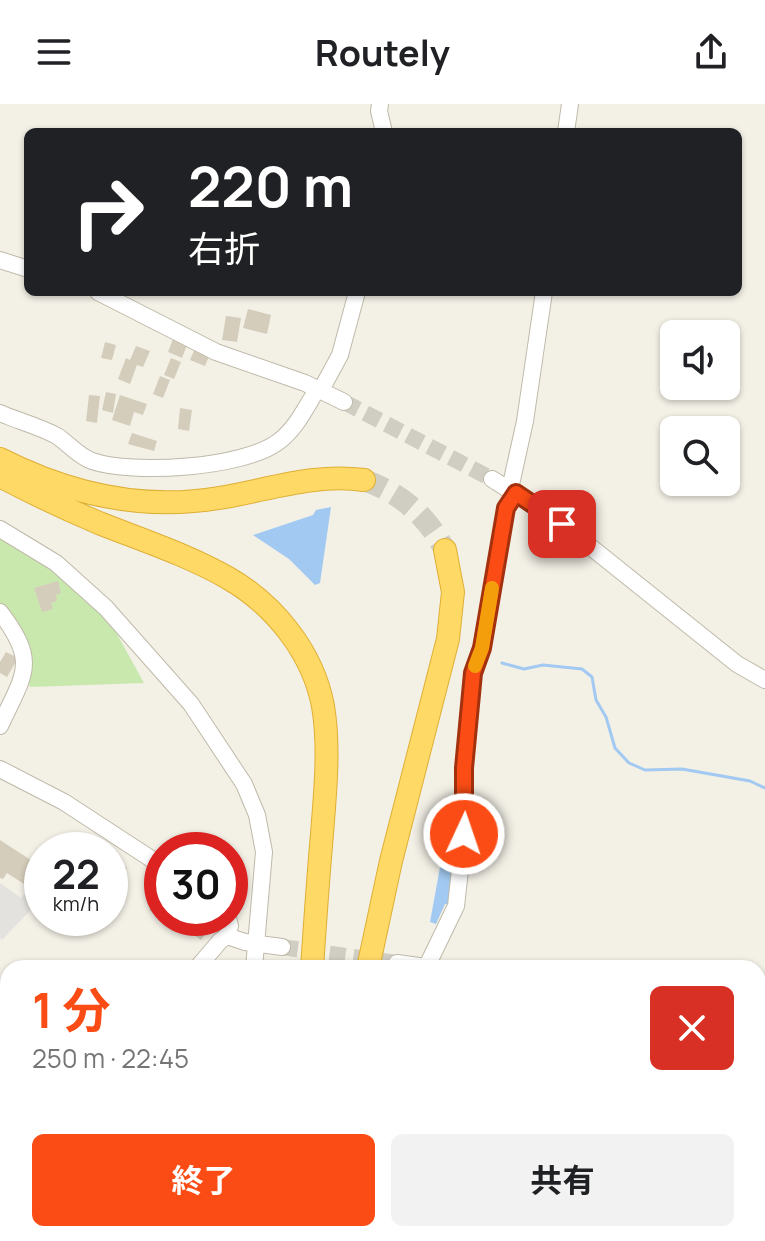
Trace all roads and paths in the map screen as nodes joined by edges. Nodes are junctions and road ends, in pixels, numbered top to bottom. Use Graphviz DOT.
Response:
graph roads {
  1 [pos="380,104"];
  2 [pos="570,104"];
  3 [pos="383,128"];
  4 [pos="567,128"];
  5 [pos="0,260"];
  6 [pos="24,268"];
  7 [pos="106,296"];
  8 [pos="356,296"];
  9 [pos="543,296"];
  10 [pos="319,389"];
  11 [pos="344,402"];
  12 [pos="0,413"];
  13 [pos="0,459"];
  14 [pos="0,476"];
  15 [pos="492,479"];
  16 [pos="364,480"];
  17 [pos="513,491"];
  18 [pos="0,529"];
  19 [pos="445,550"];
  20 [pos="0,612"];
  21 [pos="765,680"];
  22 [pos="0,726"];
  23 [pos="0,769"];
  24 [pos="144,854"];
  25 [pos="227,936"];
  26 [pos="255,943"];
  27 [pos="282,947"];
  28 [pos="204,960"];
  29 [pos="254,960"];
  30 [pos="313,960"];
  31 [pos="370,960"];
  32 [pos="430,960"];
  1 -- 3 [label="street"];
  2 -- 4 [label="street"];
  5 -- 6 [label="street"];
  7 -- 10 [label="street"];
  8 -- 10 [label="street"];
  9 -- 17 [label="street"];
  10 -- 11 [label="street"];
  10 -- 12 [label="street"];
  13 -- 16 [label="highway"];
  14 -- 30 [label="highway"];
  15 -- 17 [label="street"];
  17 -- 21 [label="street"];
  17 -- 32 [label="street"];
  18 -- 26 [label="street"];
  19 -- 31 [label="highway"];
  20 -- 22 [label="street"];
  23 -- 24 [label="street"];
  25 -- 26 [label="street"];
  25 -- 28 [label="street"];
  26 -- 27 [label="street"];
  26 -- 29 [label="street"];
}
